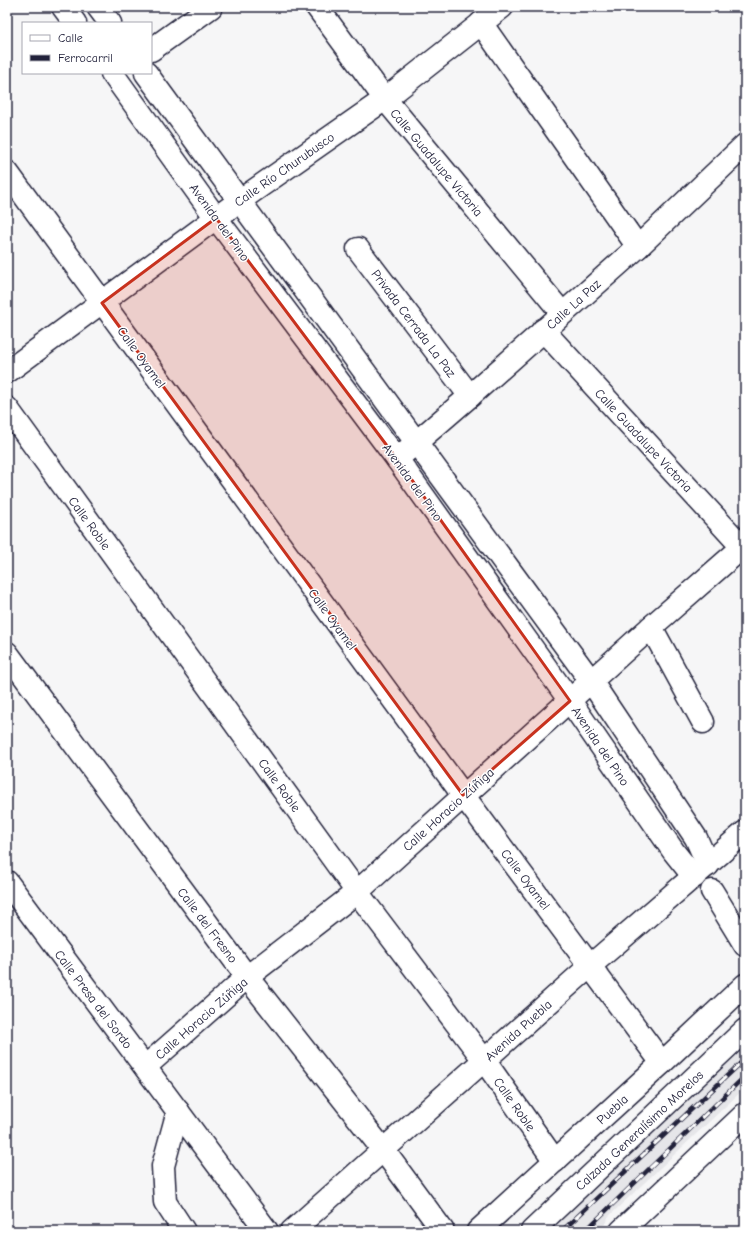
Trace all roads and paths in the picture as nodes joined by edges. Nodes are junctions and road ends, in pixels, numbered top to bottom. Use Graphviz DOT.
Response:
graph roads {
  1 [pos="63,7"];
  2 [pos="98,7"];
  3 [pos="211,7"];
  4 [pos="317,7"];
  5 [pos="502,7"];
  6 [pos="74,22"];
  7 [pos="109,22"];
  8 [pos="481,23"];
  9 [pos="152,49"];
  10 [pos="115,74"];
  11 [pos="147,74"];
  12 [pos="385,99"];
  13 [pos="745,145"];
  14 [pos="7,172"];
  15 [pos="239,201"];
  16 [pos="216,218"];
  17 [pos="638,247"];
  18 [pos="358,249"];
  19 [pos="102,303"];
  20 [pos="562,314"];
  21 [pos="543,330"];
  22 [pos="7,372"];
  23 [pos="470,396"];
  24 [pos="7,408"];
  25 [pos="417,442"];
  26 [pos="397,459"];
  27 [pos="744,547"];
  28 [pos="651,627"];
  29 [pos="7,653"];
  30 [pos="591,681"];
  31 [pos="570,701"];
  32 [pos="703,722"];
  33 [pos="463,795"];
  34 [pos="745,832"];
  35 [pos="701,871"];
  36 [pos="7,882"];
  37 [pos="357,892"];
  38 [pos="745,945"];
  39 [pos="590,966"];
  40 [pos="247,977"];
  41 [pos="745,985"];
  42 [pos="745,1030"];
  43 [pos="484,1060"];
  44 [pos="662,1063"];
  45 [pos="145,1067"];
  46 [pos="178,1111"];
  47 [pos="745,1114"];
  48 [pos="384,1150"];
  49 [pos="555,1161"];
  50 [pos="184,1231"];
  51 [pos="267,1231"];
  52 [pos="292,1231"];
  53 [pos="443,1231"];
  54 [pos="478,1231"];
  55 [pos="532,1231"];
  56 [pos="621,1231"];
  1 -- 6 [label="street"];
  2 -- 7 [label="street"];
  3 -- 9 [label="street"];
  4 -- 12 [label="street, Calle Guadalupe Victoria"];
  5 -- 8 [label="street, Calle Río Churubusco"];
  8 -- 12 [label="street, Calle Río Churubusco"];
  8 -- 17 [label="street"];
  10 -- 16 [label="street, Avenida del Pino"];
  11 -- 15 [label="street, Avenida del Pino"];
  12 -- 15 [label="street, Calle Río Churubusco"];
  12 -- 20 [label="street, Calle Guadalupe Victoria"];
  13 -- 17 [label="street, Calle La Paz"];
  14 -- 19 [label="street, Calle Oyamel"];
  15 -- 16 [label="street, Calle Río Churubusco"];
  15 -- 25 [label="street, Avenida del Pino"];
  16 -- 19 [label="street, Calle Río Churubusco"];
  16 -- 26 [label="street, Avenida del Pino"];
  17 -- 20 [label="street, Calle La Paz"];
  18 -- 23 [label="street, Privada Cerrada La Paz"];
  19 -- 22 [label="street, Calle Río Churubusco"];
  19 -- 33 [label="street, Calle Oyamel"];
  20 -- 21 [label="street, Calle La Paz"];
  21 -- 23 [label="street, Calle La Paz"];
  21 -- 27 [label="street, Calle Guadalupe Victoria"];
  23 -- 25 [label="street, Calle La Paz"];
  24 -- 37 [label="street, Calle Roble"];
  25 -- 26 [label="street, Calle La Paz"];
  25 -- 30 [label="street, Avenida del Pino"];
  26 -- 31 [label="street, Avenida del Pino"];
  27 -- 28 [label="street, Calle Horacio Zúñiga"];
  28 -- 30 [label="street, Calle Horacio Zúñiga"];
  28 -- 32 [label="street"];
  29 -- 40 [label="street, Calle del Fresno"];
  30 -- 31 [label="street, Calle Horacio Zúñiga"];
  30 -- 35 [label="street, Avenida del Pino"];
  31 -- 33 [label="street, Calle Horacio Zúñiga"];
  31 -- 35 [label="street, Avenida del Pino"];
  33 -- 37 [label="street, Calle Horacio Zúñiga"];
  33 -- 39 [label="street, Calle Oyamel"];
  34 -- 35 [label="street, Avenida Puebla"];
  35 -- 38 [label="street, Avenida del Pino"];
  35 -- 39 [label="street, Avenida Puebla"];
  36 -- 45 [label="street, Calle Presa del Sordo"];
  37 -- 40 [label="street, Calle Horacio Zúñiga"];
  37 -- 43 [label="street, Calle Roble"];
  39 -- 43 [label="street, Avenida Puebla"];
  39 -- 44 [label="street, Calle Oyamel"];
  40 -- 45 [label="street, Calle Horacio Zúñiga"];
  40 -- 48 [label="street, Calle del Fresno"];
  41 -- 44 [label="street, Puebla"];
  42 -- 55 [label="street, Calzada Generalísimo Morelos"];
  43 -- 48 [label="street, Avenida Puebla"];
  43 -- 49 [label="street, Calle Roble"];
  44 -- 49 [label="street, Puebla"];
  45 -- 46 [label="street, Calle Presa del Sordo"];
  46 -- 50 [label="street"];
  46 -- 51 [label="street, Calle Presa del Sordo"];
  47 -- 56 [label="street"];
  48 -- 52 [label="street, Avenida Puebla"];
  48 -- 53 [label="street, Calle del Fresno"];
  49 -- 54 [label="street, Puebla"];
}
